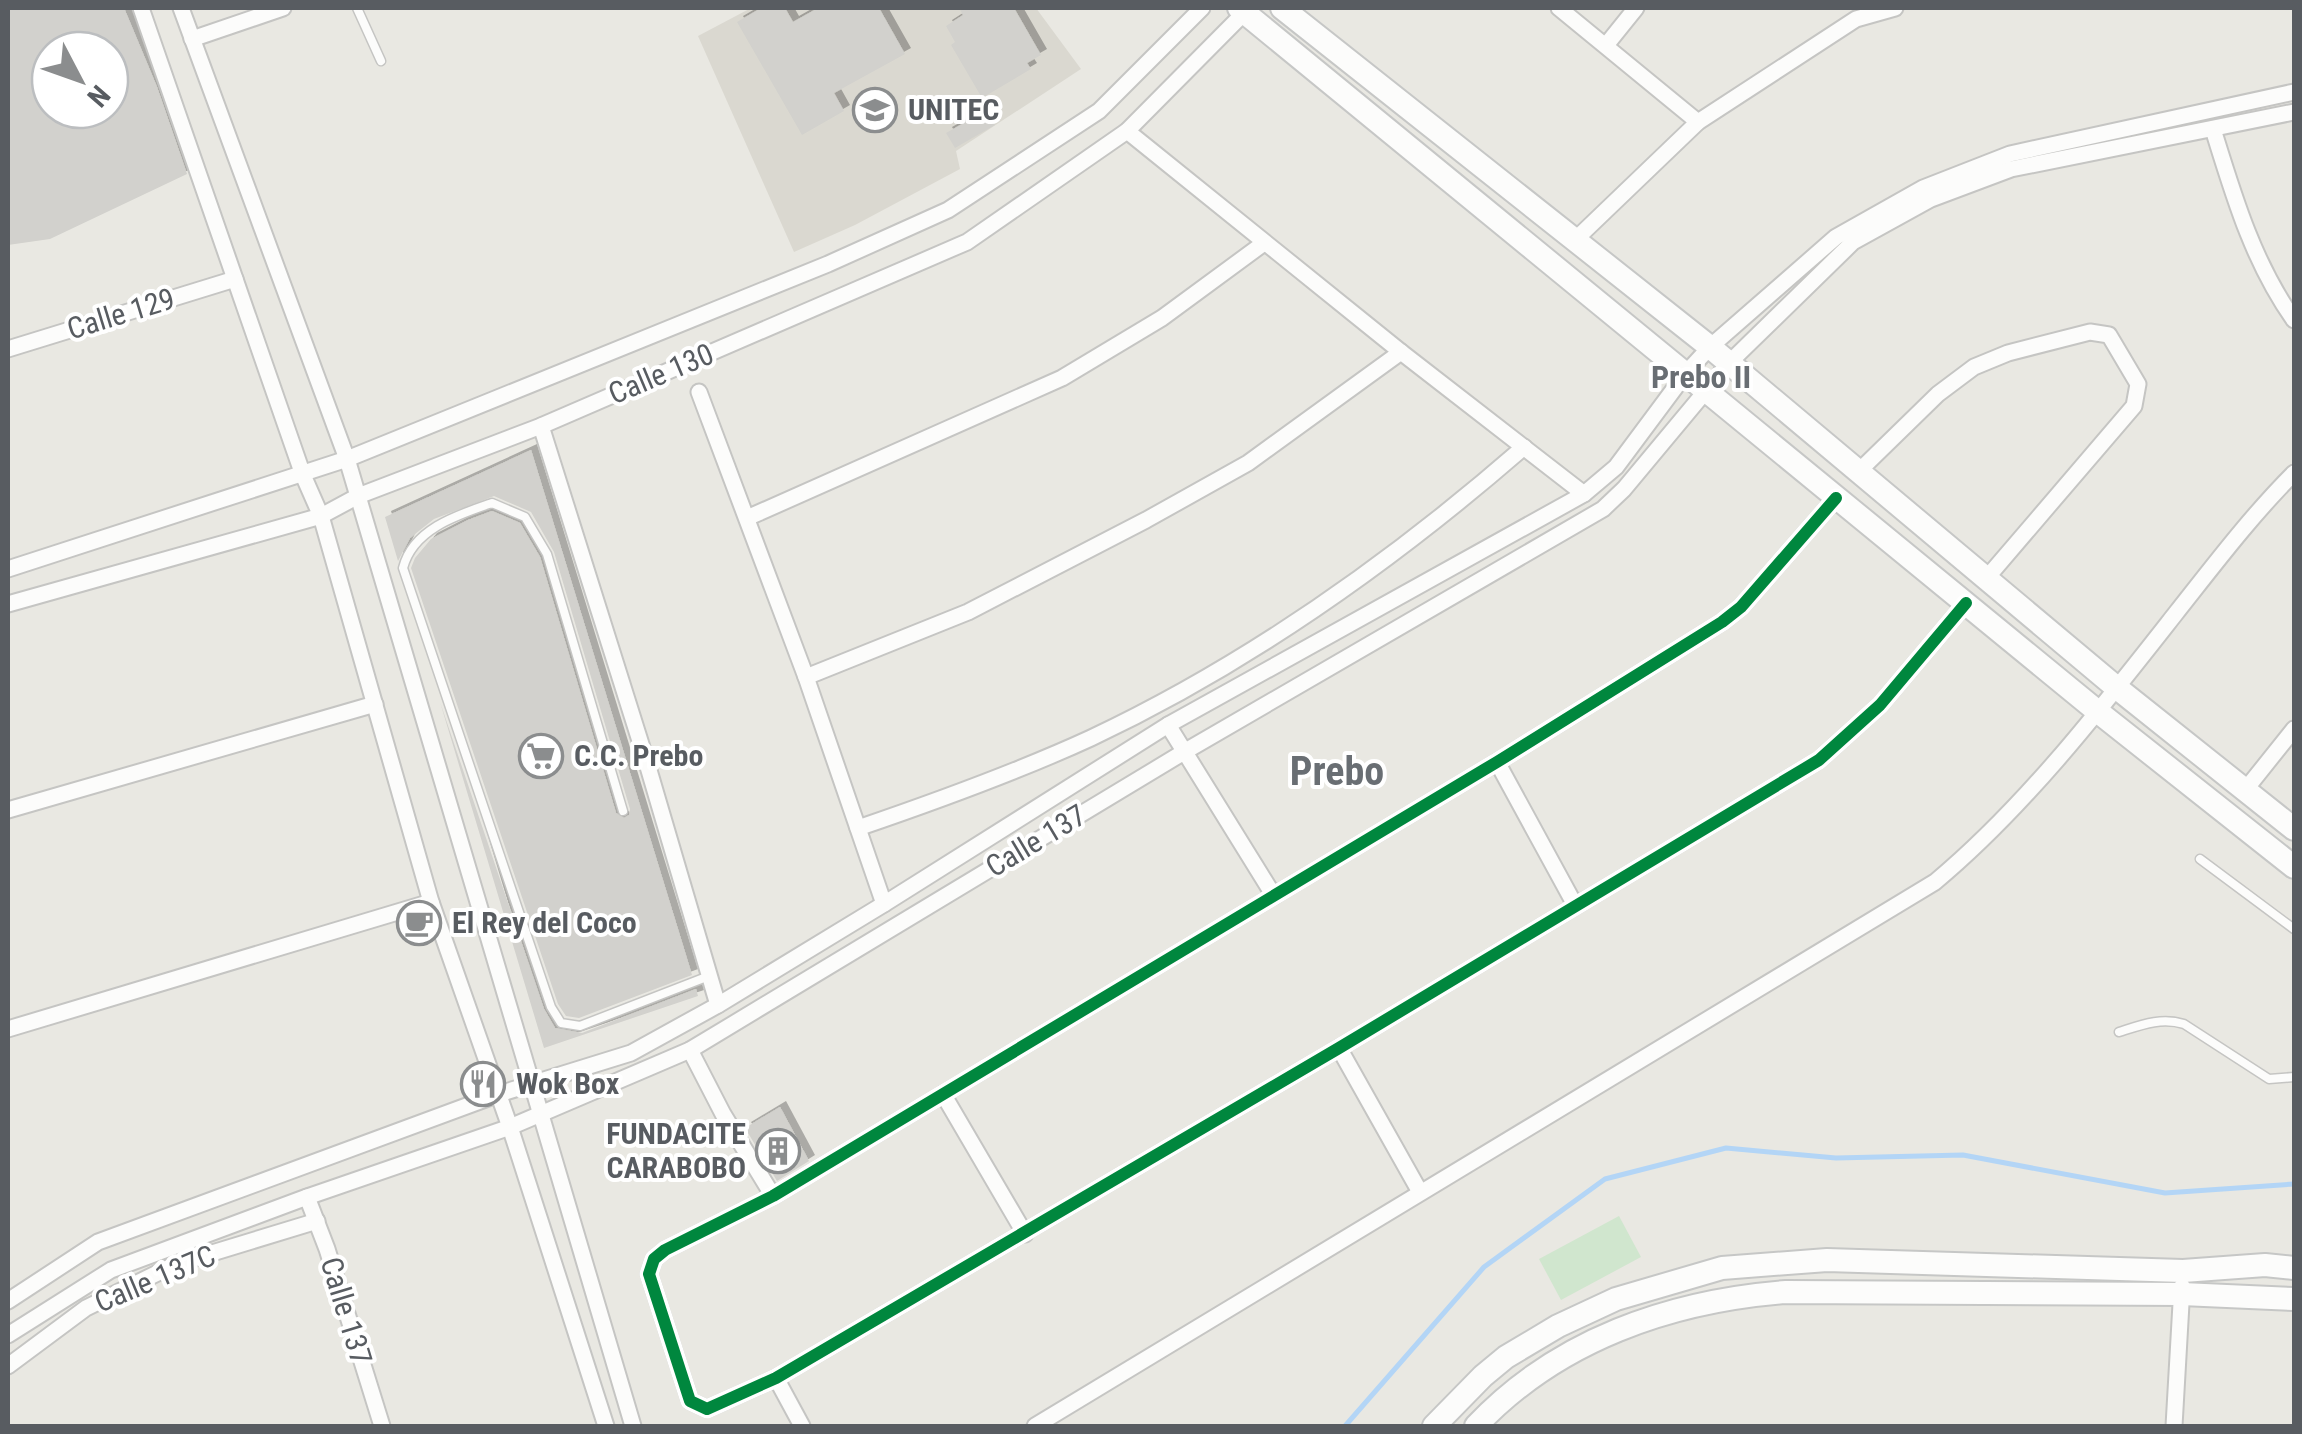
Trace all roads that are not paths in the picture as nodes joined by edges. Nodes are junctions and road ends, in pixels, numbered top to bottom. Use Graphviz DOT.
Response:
graph roads {
  1 [pos="141,8"];
  2 [pos="181,8"];
  3 [pos="283,8"];
  4 [pos="357,8"];
  5 [pos="1202,8"];
  6 [pos="1282,8"];
  7 [pos="1559,8"];
  8 [pos="1636,8"];
  9 [pos="1895,8"];
  10 [pos="1244,9"];
  11 [pos="1854,13"];
  12 [pos="192,39"];
  13 [pos="1607,44"];
  14 [pos="381,61"];
  15 [pos="2294,92"];
  16 [pos="2294,112"];
  17 [pos="1698,122"];
  18 [pos="2213,130"];
  19 [pos="1126,131"];
  20 [pos="1575,240"];
  21 [pos="1264,243"];
  22 [pos="235,279"];
  23 [pos="2294,320"];
  24 [pos="1710,347"];
  25 [pos="8,348"];
  26 [pos="1400,352"];
  27 [pos="1729,363"];
  28 [pos="1686,373"];
  29 [pos="1706,390"];
  30 [pos="700,392"];
  31 [pos="541,426"];
  32 [pos="1524,448"];
  33 [pos="347,459"];
  34 [pos="1858,472"];
  35 [pos="2294,473"];
  36 [pos="303,475"];
  37 [pos="1584,494"];
  38 [pos="358,496"];
  39 [pos="1836,498"];
  40 [pos="321,516"];
  41 [pos="748,518"];
  42 [pos="9,569"];
  43 [pos="1986,580"];
  44 [pos="1966,602"];
  45 [pos="12,603"];
  46 [pos="806,677"];
  47 [pos="2116,688"];
  48 [pos="375,704"];
  49 [pos="2097,712"];
  50 [pos="1168,725"];
  51 [pos="2294,729"];
  52 [pos="1184,752"];
  53 [pos="1496,762"];
  54 [pos="2246,788"];
  55 [pos="8,810"];
  56 [pos="624,811"];
  57 [pos="858,828"];
  58 [pos="2294,829"];
  59 [pos="2200,859"];
  60 [pos="2294,867"];
  61 [pos="1274,896"];
  62 [pos="431,902"];
  63 [pos="884,904"];
  64 [pos="1575,905"];
  65 [pos="2294,929"];
  66 [pos="709,976"];
  67 [pos="718,1005"];
  68 [pos="8,1029"];
  69 [pos="2119,1032"];
  70 [pos="1339,1048"];
  71 [pos="690,1050"];
  72 [pos="2294,1076"];
  73 [pos="530,1084"];
  74 [pos="498,1094"];
  75 [pos="943,1094"];
  76 [pos="542,1114"];
  77 [pos="510,1127"];
  78 [pos="1420,1192"];
  79 [pos="307,1196"];
  80 [pos="773,1196"];
  81 [pos="316,1221"];
  82 [pos="1025,1234"];
  83 [pos="1827,1260"];
  84 [pos="2294,1268"];
  85 [pos="2182,1282"];
  86 [pos="1826,1292"];
  87 [pos="2294,1299"];
  88 [pos="8,1301"];
  89 [pos="8,1335"];
  90 [pos="8,1366"];
  91 [pos="776,1378"];
  92 [pos="382,1426"];
  93 [pos="606,1426"];
  94 [pos="633,1426"];
  95 [pos="802,1426"];
  96 [pos="1035,1426"];
  97 [pos="1434,1426"];
  98 [pos="1476,1426"];
  99 [pos="2174,1426"];
  1 -- 22 [label="street"];
  2 -- 12 [label="street"];
  3 -- 12 [label="street"];
  4 -- 14 [label="lane"];
  5 -- 33 [label="street, Calle 130"];
  6 -- 20 [label="street"];
  7 -- 13 [label="street"];
  8 -- 13 [label="street"];
  9 -- 11 [label="street"];
  10 -- 19 [label="street, Calle 130"];
  10 -- 28 [label="street"];
  11 -- 17 [label="street"];
  12 -- 33 [label="street"];
  13 -- 17 [label="street"];
  15 -- 24 [label="street"];
  16 -- 18 [label="street, Calle 137"];
  17 -- 20 [label="street"];
  18 -- 23 [label="street"];
  18 -- 27 [label="street, Calle 137"];
  19 -- 21 [label="street"];
  19 -- 31 [label="street, Calle 130"];
  20 -- 24 [label="street"];
  21 -- 26 [label="street"];
  21 -- 41 [label="street"];
  22 -- 25 [label="street, Calle 129"];
  22 -- 36 [label="street"];
  24 -- 27 [label="street"];
  24 -- 28 [label="street"];
  26 -- 32 [label="street"];
  26 -- 46 [label="street"];
  27 -- 29 [label="street, Calle 137"];
  27 -- 34 [label="street"];
  28 -- 29 [label="street"];
  28 -- 37 [label="street"];
  29 -- 39 [label="street"];
  29 -- 52 [label="street, Calle 137"];
  30 -- 41 [label="street"];
  31 -- 38 [label="street, Calle 130"];
  31 -- 66 [label="street"];
  32 -- 37 [label="street"];
  32 -- 57 [label="street"];
  33 -- 36 [label="street, Calle 130"];
  33 -- 38 [label="street"];
  34 -- 43 [label="street"];
  34 -- 43 [label="street"];
  35 -- 47 [label="street"];
  36 -- 40 [label="street"];
  36 -- 42 [label="street, Calle 130"];
  37 -- 50 [label="street"];
  38 -- 40 [label="street, Calle 130"];
  38 -- 73 [label="street"];
  39 -- 44 [label="street"];
  39 -- 53 [label="street"];
  40 -- 45 [label="street, Calle 130"];
  40 -- 48 [label="street"];
  41 -- 46 [label="street"];
  42 -- 45 [label="street"];
  43 -- 47 [label="street"];
  44 -- 49 [label="street"];
  44 -- 64 [label="street"];
  46 -- 57 [label="street"];
  47 -- 49 [label="street"];
  47 -- 54 [label="street"];
  48 -- 55 [label="street"];
  48 -- 62 [label="street"];
  49 -- 60 [label="street"];
  49 -- 78 [label="street"];
  50 -- 52 [label="street"];
  50 -- 63 [label="street"];
  51 -- 54 [label="street"];
  52 -- 61 [label="street"];
  52 -- 71 [label="street, Calle 137"];
  53 -- 61 [label="street"];
  53 -- 64 [label="street"];
  54 -- 58 [label="street"];
  56 -- 66 [label="lane"];
  57 -- 63 [label="street"];
  59 -- 65 [label="lane"];
  61 -- 75 [label="street"];
  62 -- 68 [label="street"];
  62 -- 74 [label="street"];
  63 -- 67 [label="street"];
  64 -- 70 [label="street"];
  66 -- 67 [label="street"];
  67 -- 73 [label="street"];
  69 -- 72 [label="lane"];
  70 -- 78 [label="street"];
  70 -- 82 [label="street"];
  71 -- 76 [label="street, Calle 137"];
  71 -- 80 [label="street"];
  73 -- 74 [label="street"];
  73 -- 76 [label="street"];
  74 -- 77 [label="street"];
  74 -- 88 [label="street"];
  75 -- 80 [label="street"];
  75 -- 82 [label="street"];
  76 -- 77 [label="street, Calle 137"];
  76 -- 94 [label="street"];
  77 -- 79 [label="street, Calle 137"];
  77 -- 93 [label="street"];
  78 -- 96 [label="street"];
  79 -- 81 [label="street, Calle 137"];
  79 -- 89 [label="street, Calle 137"];
  80 -- 91 [label="street"];
  81 -- 90 [label="street, Calle 137C"];
  81 -- 92 [label="street, Calle 137"];
  82 -- 91 [label="street"];
  83 -- 85 [label="street"];
  83 -- 86 [label="street"];
  83 -- 97 [label="street"];
  84 -- 85 [label="street"];
  85 -- 86 [label="street"];
  85 -- 87 [label="street"];
  85 -- 99 [label="street"];
  86 -- 98 [label="street"];
  91 -- 95 [label="street"];
}
